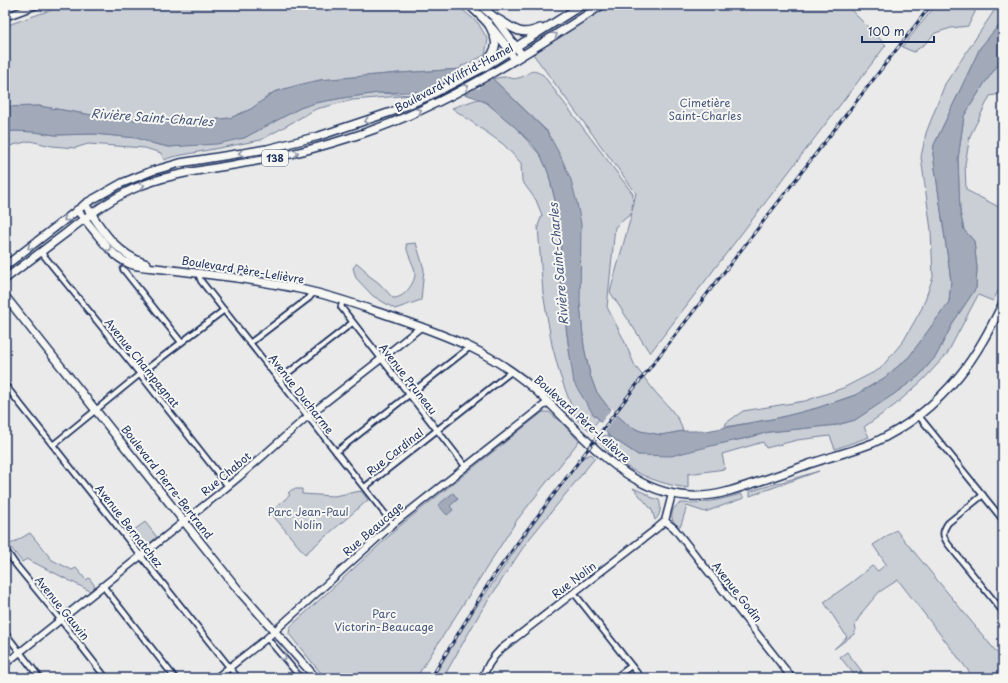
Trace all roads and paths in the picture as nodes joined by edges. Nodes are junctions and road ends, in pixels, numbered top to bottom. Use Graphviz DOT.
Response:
graph roads {
  1 [pos="37,5"];
  2 [pos="469,5"];
  3 [pos="480,5"];
  4 [pos="582,5"];
  5 [pos="602,5"];
  6 [pos="5,17"];
  7 [pos="494,17"];
  8 [pos="557,20"];
  9 [pos="488,23"];
  10 [pos="513,49"];
  11 [pos="522,55"];
  12 [pos="515,60"];
  13 [pos="481,69"];
  14 [pos="85,204"];
  15 [pos="77,210"];
  16 [pos="91,214"];
  17 [pos="84,219"];
  18 [pos="41,252"];
  19 [pos="5,266"];
  20 [pos="162,268"];
  21 [pos="123,270"];
  22 [pos="198,273"];
  23 [pos="5,279"];
  24 [pos="314,292"];
  25 [pos="5,296"];
  26 [pos="343,300"];
  27 [pos="1003,304"];
  28 [pos="224,310"];
  29 [pos="352,323"];
  30 [pos="421,327"];
  31 [pos="181,342"];
  32 [pos="250,343"];
  33 [pos="470,347"];
  34 [pos="381,359"];
  35 [pos="512,371"];
  36 [pos="140,374"];
  37 [pos="279,380"];
  38 [pos="5,385"];
  39 [pos="409,395"];
  40 [pos="548,402"];
  41 [pos="96,410"];
  42 [pos="918,415"];
  43 [pos="308,416"];
  44 [pos="438,431"];
  45 [pos="53,445"];
  46 [pos="336,452"];
  47 [pos="466,467"];
  48 [pos="228,486"];
  49 [pos="365,488"];
  50 [pos="672,494"];
  51 [pos="983,495"];
  52 [pos="1003,520"];
  53 [pos="184,521"];
  54 [pos="665,521"];
  55 [pos="393,524"];
  56 [pos="5,550"];
  57 [pos="141,556"];
  58 [pos="103,586"];
  59 [pos="574,592"];
  60 [pos="1003,612"];
  61 [pos="61,620"];
  62 [pos="275,631"];
  63 [pos="5,633"];
  64 [pos="267,638"];
  65 [pos="20,652"];
  66 [pos="5,664"];
  67 [pos="631,666"];
  68 [pos="229,667"];
  69 [pos="40,678"];
  70 [pos="106,678"];
  71 [pos="175,678"];
  72 [pos="216,678"];
  73 [pos="238,678"];
  74 [pos="301,678"];
  75 [pos="316,678"];
  76 [pos="483,678"];
  77 [pos="615,678"];
  78 [pos="641,678"];
  79 [pos="792,678"];
  1 -- 6 [label="street"];
  2 -- 9 [label="main road"];
  3 -- 7 [label="main road"];
  4 -- 8 [label="main road, Boulevard Wilfrid-Hamel / 138"];
  11 -- 5 [label="main road, Boulevard Wilfrid-Hamel / 138, one-way"];
  7 -- 8 [label="main road"];
  7 -- 10 [label="main road"];
  8 -- 10 [label="main road, Boulevard Wilfrid-Hamel / 138"];
  9 -- 10 [label="main road"];
  9 -- 13 [label="main road"];
  10 -- 11 [label="main road"];
  10 -- 12 [label="main road"];
  10 -- 13 [label="main road, Boulevard Wilfrid-Hamel / 138"];
  11 -- 12 [label="main road, Boulevard Wilfrid-Hamel / 138"];
  16 -- 12 [label="main road, Boulevard Wilfrid-Hamel / 138, one-way"];
  13 -- 14 [label="main road, Boulevard Wilfrid-Hamel / 138, one-way"];
  14 -- 15 [label="main road, Boulevard Wilfrid-Hamel / 138"];
  14 -- 16 [label="main road, Boulevard Père-Lelièvre"];
  15 -- 17 [label="main road, Boulevard Père-Lelièvre"];
  15 -- 19 [label="main road, Boulevard Wilfrid-Hamel / 138, one-way"];
  16 -- 17 [label="main road, Boulevard Wilfrid-Hamel / 138"];
  16 -- 20 [label="main road, Boulevard Père-Lelièvre"];
  17 -- 18 [label="main road, Boulevard Wilfrid-Hamel / 138"];
  17 -- 20 [label="main road, Boulevard Père-Lelièvre, one-way"];
  18 -- 23 [label="main road, Boulevard Wilfrid-Hamel / 138"];
  18 -- 36 [label="street, Avenue Champagnat"];
  20 -- 22 [label="main road, Boulevard Père-Lelièvre"];
  21 -- 31 [label="street"];
  22 -- 24 [label="main road, Boulevard Père-Lelièvre"];
  22 -- 28 [label="street, Avenue Ducharme"];
  24 -- 26 [label="main road, Boulevard Père-Lelièvre"];
  24 -- 32 [label="street"];
  25 -- 41 [label="main road, Boulevard Pierre-Bertrand"];
  26 -- 29 [label="street, Avenue Pruneau"];
  26 -- 30 [label="main road, Boulevard Père-Lelièvre"];
  27 -- 42 [label="main road, Boulevard Père-Lelièvre"];
  28 -- 31 [label="street"];
  28 -- 32 [label="street, Avenue Ducharme"];
  29 -- 34 [label="street, Avenue Pruneau"];
  29 -- 37 [label="street"];
  30 -- 33 [label="main road, Boulevard Père-Lelièvre"];
  30 -- 34 [label="street, Rue Chabot"];
  31 -- 36 [label="street"];
  32 -- 37 [label="street, Avenue Ducharme"];
  33 -- 35 [label="main road, Boulevard Père-Lelièvre"];
  33 -- 39 [label="street"];
  34 -- 39 [label="street, Avenue Pruneau"];
  34 -- 43 [label="street, Rue Chabot"];
  35 -- 40 [label="main road, Boulevard Père-Lelièvre"];
  35 -- 44 [label="street, Rue Cardinal"];
  36 -- 41 [label="street"];
  36 -- 48 [label="street, Avenue Champagnat"];
  37 -- 43 [label="street, Avenue Ducharme"];
  38 -- 45 [label="street, Avenue Bernatchez"];
  39 -- 44 [label="street, Avenue Pruneau"];
  39 -- 46 [label="street"];
  40 -- 47 [label="street, Rue Beaucage"];
  40 -- 50 [label="main road, Boulevard Père-Lelièvre"];
  41 -- 45 [label="street"];
  41 -- 53 [label="main road, Boulevard Pierre-Bertrand"];
  42 -- 50 [label="main road, Boulevard Père-Lelièvre"];
  42 -- 51 [label="street"];
  43 -- 46 [label="street, Avenue Ducharme"];
  43 -- 48 [label="street, Rue Chabot"];
  44 -- 47 [label="street, Avenue Pruneau"];
  44 -- 49 [label="street, Rue Cardinal"];
  45 -- 57 [label="street, Avenue Bernatchez"];
  46 -- 49 [label="street, Avenue Ducharme"];
  47 -- 55 [label="street, Rue Beaucage"];
  48 -- 53 [label="street, Rue Chabot"];
  49 -- 55 [label="street, Avenue Ducharme"];
  50 -- 54 [label="street"];
  51 -- 52 [label="street"];
  51 -- 60 [label="street"];
  53 -- 57 [label="street, Rue Chabot"];
  53 -- 62 [label="main road, Boulevard Pierre-Bertrand"];
  54 -- 59 [label="street, Rue Nolin"];
  54 -- 79 [label="street, Avenue Godin"];
  55 -- 62 [label="street, Rue Beaucage"];
  56 -- 61 [label="street, Avenue Gauvin"];
  57 -- 58 [label="street, Rue Chabot"];
  57 -- 68 [label="street, Avenue Bernatchez"];
  58 -- 61 [label="street, Rue Chabot"];
  58 -- 71 [label="street"];
  59 -- 67 [label="street"];
  59 -- 76 [label="street, Rue Nolin"];
  61 -- 65 [label="street, Rue Chabot"];
  61 -- 70 [label="street, Avenue Gauvin"];
  62 -- 64 [label="street, Rue Beaucage"];
  62 -- 75 [label="main road, Boulevard Pierre-Bertrand"];
  63 -- 65 [label="street"];
  64 -- 68 [label="street, Rue Beaucage"];
  64 -- 74 [label="street, one-way"];
  65 -- 66 [label="street, Rue Chabot"];
  65 -- 69 [label="street"];
  67 -- 77 [label="street"];
  67 -- 78 [label="street"];
  68 -- 72 [label="street, Rue Beaucage"];
  68 -- 73 [label="street, Avenue Bernatchez"];
}
